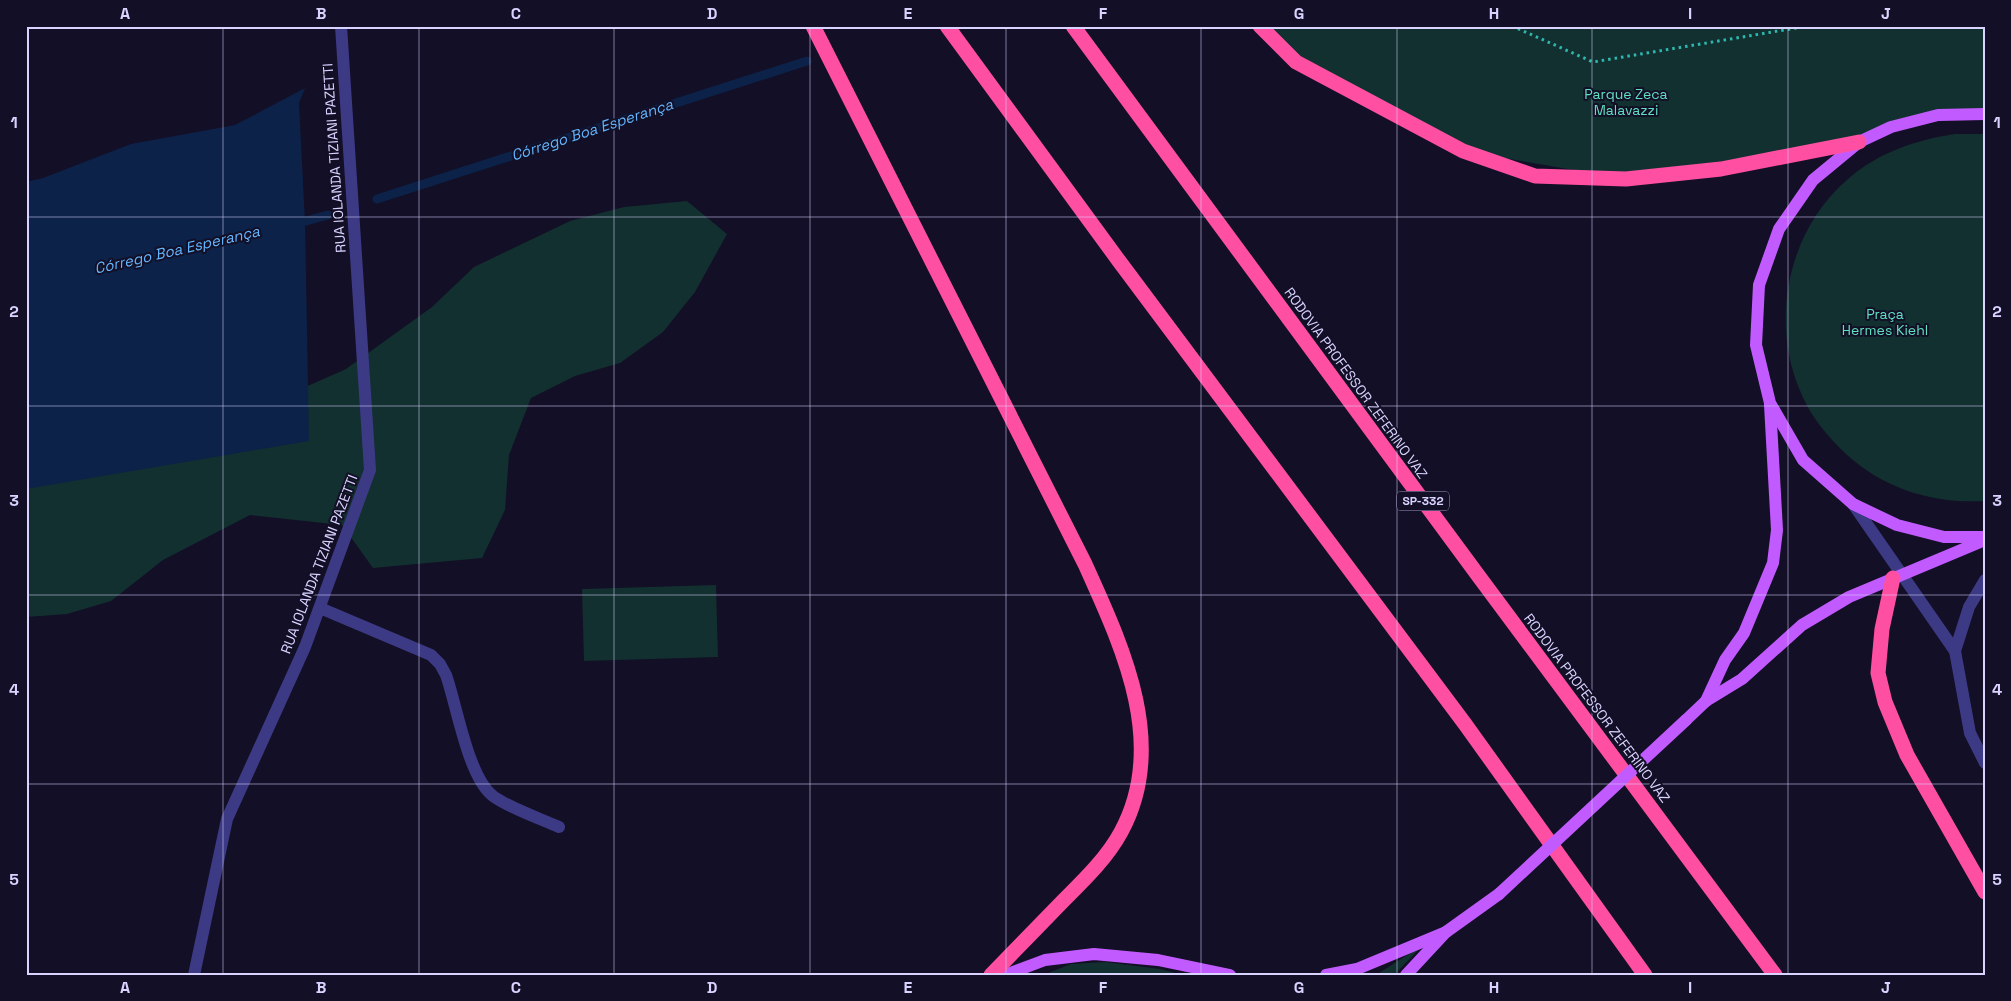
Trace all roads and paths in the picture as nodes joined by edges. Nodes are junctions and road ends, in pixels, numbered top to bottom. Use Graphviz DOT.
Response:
graph roads {
  1 [pos="341,26"];
  2 [pos="813,26"];
  3 [pos="947,26"];
  4 [pos="1074,26"];
  5 [pos="1260,26"];
  6 [pos="1512,26"];
  7 [pos="1808,26"];
  8 [pos="1985,114"];
  9 [pos="1859,142"];
  10 [pos="1770,402"];
  11 [pos="1853,504"];
  12 [pos="1985,539"];
  13 [pos="1898,577"];
  14 [pos="1985,580"];
  15 [pos="320,608"];
  16 [pos="1955,650"];
  17 [pos="1706,701"];
  18 [pos="1985,763"];
  19 [pos="559,827"];
  20 [pos="1985,892"];
  21 [pos="1446,932"];
  22 [pos="194,975"];
  23 [pos="991,975"];
  24 [pos="1005,975"];
  25 [pos="1230,975"];
  26 [pos="1326,975"];
  27 [pos="1406,975"];
  28 [pos="1645,975"];
  29 [pos="1775,975"];
  1 -- 15 [label="street, RUA IOLANDA TIZIANI PAZETTI"];
  2 -- 23 [label="highway"];
  3 -- 28 [label="highway"];
  4 -- 29 [label="highway, RODOVIA PROFESSOR ZEFERINO VAZ / SP-332"];
  5 -- 9 [label="highway"];
  6 -- 7 [label="path"];
  8 -- 9 [label="main road"];
  9 -- 10 [label="main road"];
  10 -- 11 [label="main road"];
  10 -- 17 [label="main road"];
  11 -- 12 [label="main road"];
  11 -- 13 [label="street"];
  12 -- 13 [label="main road"];
  13 -- 16 [label="street"];
  13 -- 17 [label="main road"];
  13 -- 20 [label="highway"];
  14 -- 16 [label="street"];
  15 -- 19 [label="street"];
  15 -- 22 [label="street, RUA IOLANDA TIZIANI PAZETTI"];
  16 -- 18 [label="street"];
  17 -- 21 [label="main road, bridge"];
  21 -- 26 [label="main road"];
  21 -- 27 [label="main road"];
  24 -- 25 [label="main road"];
}
